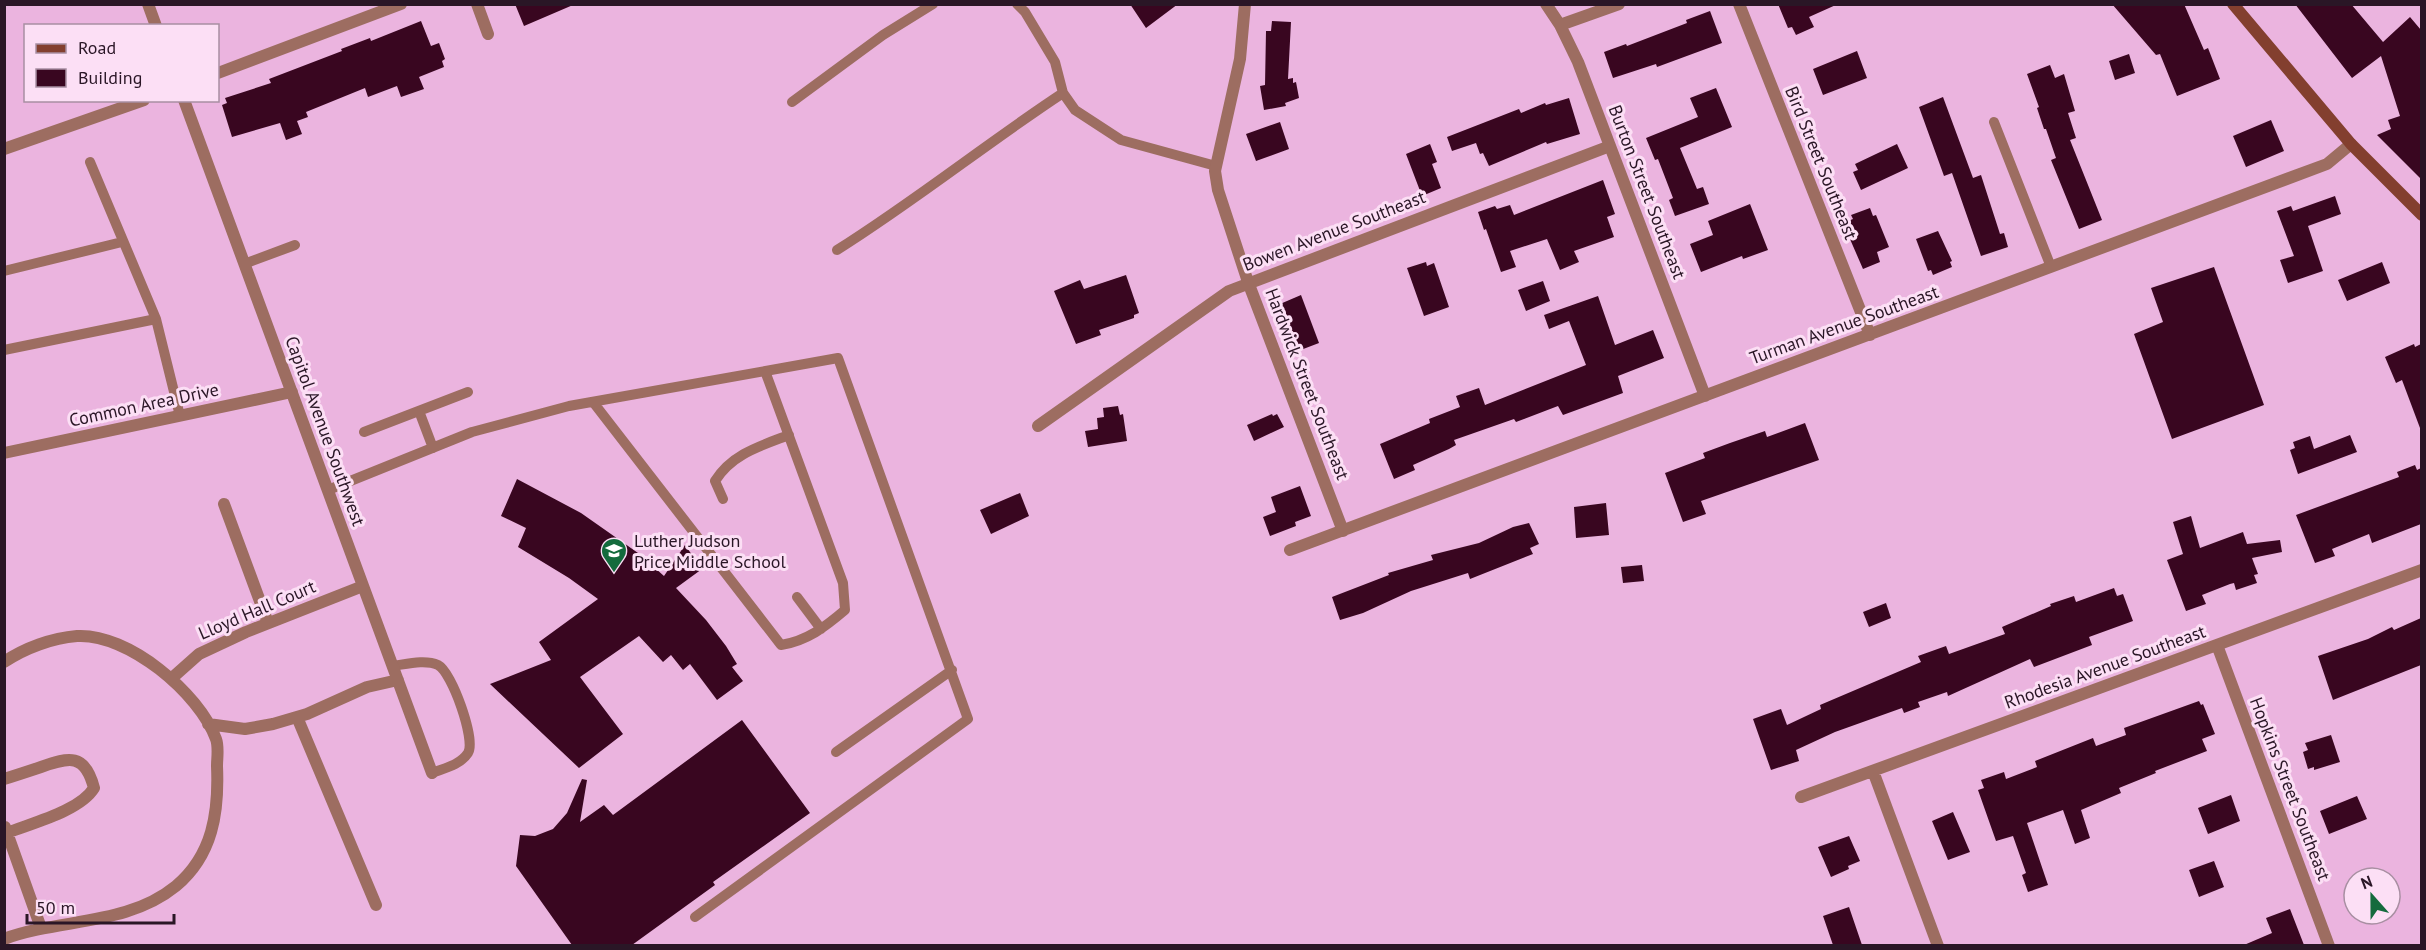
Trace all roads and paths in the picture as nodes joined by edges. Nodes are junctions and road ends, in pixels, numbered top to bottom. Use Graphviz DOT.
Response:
graph roads {
  1 [pos="148,4"];
  2 [pos="401,4"];
  3 [pos="477,4"];
  4 [pos="933,4"];
  5 [pos="1017,4"];
  6 [pos="1245,4"];
  7 [pos="1546,4"];
  8 [pos="1619,4"];
  9 [pos="1739,4"];
  10 [pos="2235,5"];
  11 [pos="155,24"];
  12 [pos="1560,25"];
  13 [pos="488,34"];
  14 [pos="219,74"];
  15 [pos="1063,93"];
  16 [pos="138,102"];
  17 [pos="185,102"];
  18 [pos="792,102"];
  19 [pos="1994,122"];
  20 [pos="2351,144"];
  21 [pos="1610,146"];
  22 [pos="4,149"];
  23 [pos="90,162"];
  24 [pos="1216,166"];
  25 [pos="2421,215"];
  26 [pos="122,242"];
  27 [pos="295,244"];
  28 [pos="837,250"];
  29 [pos="244,264"];
  30 [pos="2051,267"];
  31 [pos="4,272"];
  32 [pos="1248,282"];
  33 [pos="156,319"];
  34 [pos="1870,335"];
  35 [pos="4,350"];
  36 [pos="765,371"];
  37 [pos="468,392"];
  38 [pos="292,393"];
  39 [pos="1705,396"];
  40 [pos="593,402"];
  41 [pos="419,411"];
  42 [pos="180,416"];
  43 [pos="1038,426"];
  44 [pos="364,432"];
  45 [pos="789,435"];
  46 [pos="433,448"];
  47 [pos="4,453"];
  48 [pos="328,490"];
  49 [pos="723,499"];
  50 [pos="224,504"];
  51 [pos="1343,531"];
  52 [pos="1290,550"];
  53 [pos="2421,570"];
  54 [pos="363,586"];
  55 [pos="797,597"];
  56 [pos="268,623"];
  57 [pos="821,629"];
  58 [pos="2217,645"];
  59 [pos="4,662"];
  60 [pos="393,666"];
  61 [pos="952,670"];
  62 [pos="172,678"];
  63 [pos="398,680"];
  64 [pos="297,717"];
  65 [pos="208,724"];
  66 [pos="836,752"];
  67 [pos="1873,771"];
  68 [pos="432,773"];
  69 [pos="4,779"];
  70 [pos="1801,797"];
  71 [pos="6,829"];
  72 [pos="376,905"];
  73 [pos="695,917"];
  74 [pos="41,928"];
  75 [pos="4,939"];
  76 [pos="1938,945"];
  77 [pos="2329,945"];
  1 -- 11 [label="street"];
  2 -- 14 [label="street"];
  3 -- 13 [label="street"];
  4 -- 18 [label="lane"];
  5 -- 15 [label="lane"];
  6 -- 24 [label="street, Hardwick Street Southeast"];
  7 -- 12 [label="street, Burton Street Southeast"];
  8 -- 12 [label="street"];
  9 -- 34 [label="street, Bird Street Southeast"];
  10 -- 20 [label="main road"];
  12 -- 21 [label="street, Burton Street Southeast"];
  15 -- 24 [label="lane"];
  15 -- 28 [label="lane"];
  16 -- 22 [label="street"];
  17 -- 29 [label="street, Capitol Avenue Southwest"];
  19 -- 30 [label="lane"];
  20 -- 25 [label="main road"];
  20 -- 30 [label="street, Turman Avenue Southeast"];
  21 -- 32 [label="street, Bowen Avenue Southeast"];
  21 -- 39 [label="street, Burton Street Southeast"];
  23 -- 26 [label="lane"];
  24 -- 32 [label="street, Hardwick Street Southeast"];
  26 -- 31 [label="lane"];
  26 -- 33 [label="lane"];
  27 -- 29 [label="lane"];
  29 -- 38 [label="street, Capitol Avenue Southwest"];
  30 -- 34 [label="street, Turman Avenue Southeast"];
  32 -- 43 [label="street, Bowen Avenue Southeast"];
  32 -- 51 [label="street, Hardwick Street Southeast"];
  33 -- 35 [label="lane"];
  33 -- 42 [label="lane"];
  34 -- 39 [label="street, Turman Avenue Southeast"];
  36 -- 40 [label="lane"];
  36 -- 45 [label="lane"];
  36 -- 61 [label="lane"];
  37 -- 41 [label="lane"];
  38 -- 42 [label="street, Common Area Drive"];
  38 -- 48 [label="street, Capitol Avenue Southwest"];
  39 -- 51 [label="street, Turman Avenue Southeast"];
  40 -- 46 [label="lane"];
  40 -- 57 [label="lane"];
  41 -- 44 [label="lane"];
  41 -- 46 [label="lane"];
  42 -- 47 [label="street, Common Area Drive"];
  45 -- 49 [label="lane"];
  45 -- 57 [label="lane"];
  46 -- 48 [label="lane"];
  48 -- 54 [label="street, Capitol Avenue Southwest"];
  50 -- 56 [label="street"];
  51 -- 52 [label="street, Turman Avenue Southeast"];
  53 -- 58 [label="street, Rhodesia Avenue Southeast"];
  54 -- 56 [label="street, Lloyd Hall Court"];
  54 -- 60 [label="street, Capitol Avenue Southwest"];
  55 -- 57 [label="lane"];
  56 -- 62 [label="street, Lloyd Hall Court"];
  58 -- 67 [label="street, Rhodesia Avenue Southeast"];
  58 -- 77 [label="street, Hopkins Street Southeast"];
  59 -- 62 [label="street"];
  60 -- 63 [label="street, Capitol Avenue Southwest"];
  60 -- 68 [label="lane"];
  61 -- 66 [label="lane"];
  61 -- 73 [label="lane"];
  62 -- 65 [label="street"];
  63 -- 64 [label="street"];
  63 -- 68 [label="street, Capitol Avenue Southwest"];
  64 -- 65 [label="street"];
  64 -- 72 [label="street"];
  65 -- 74 [label="street"];
  67 -- 70 [label="street, Rhodesia Avenue Southeast"];
  67 -- 76 [label="street"];
  69 -- 71 [label="street"];
  71 -- 74 [label="street"];
  74 -- 75 [label="street"];
}
